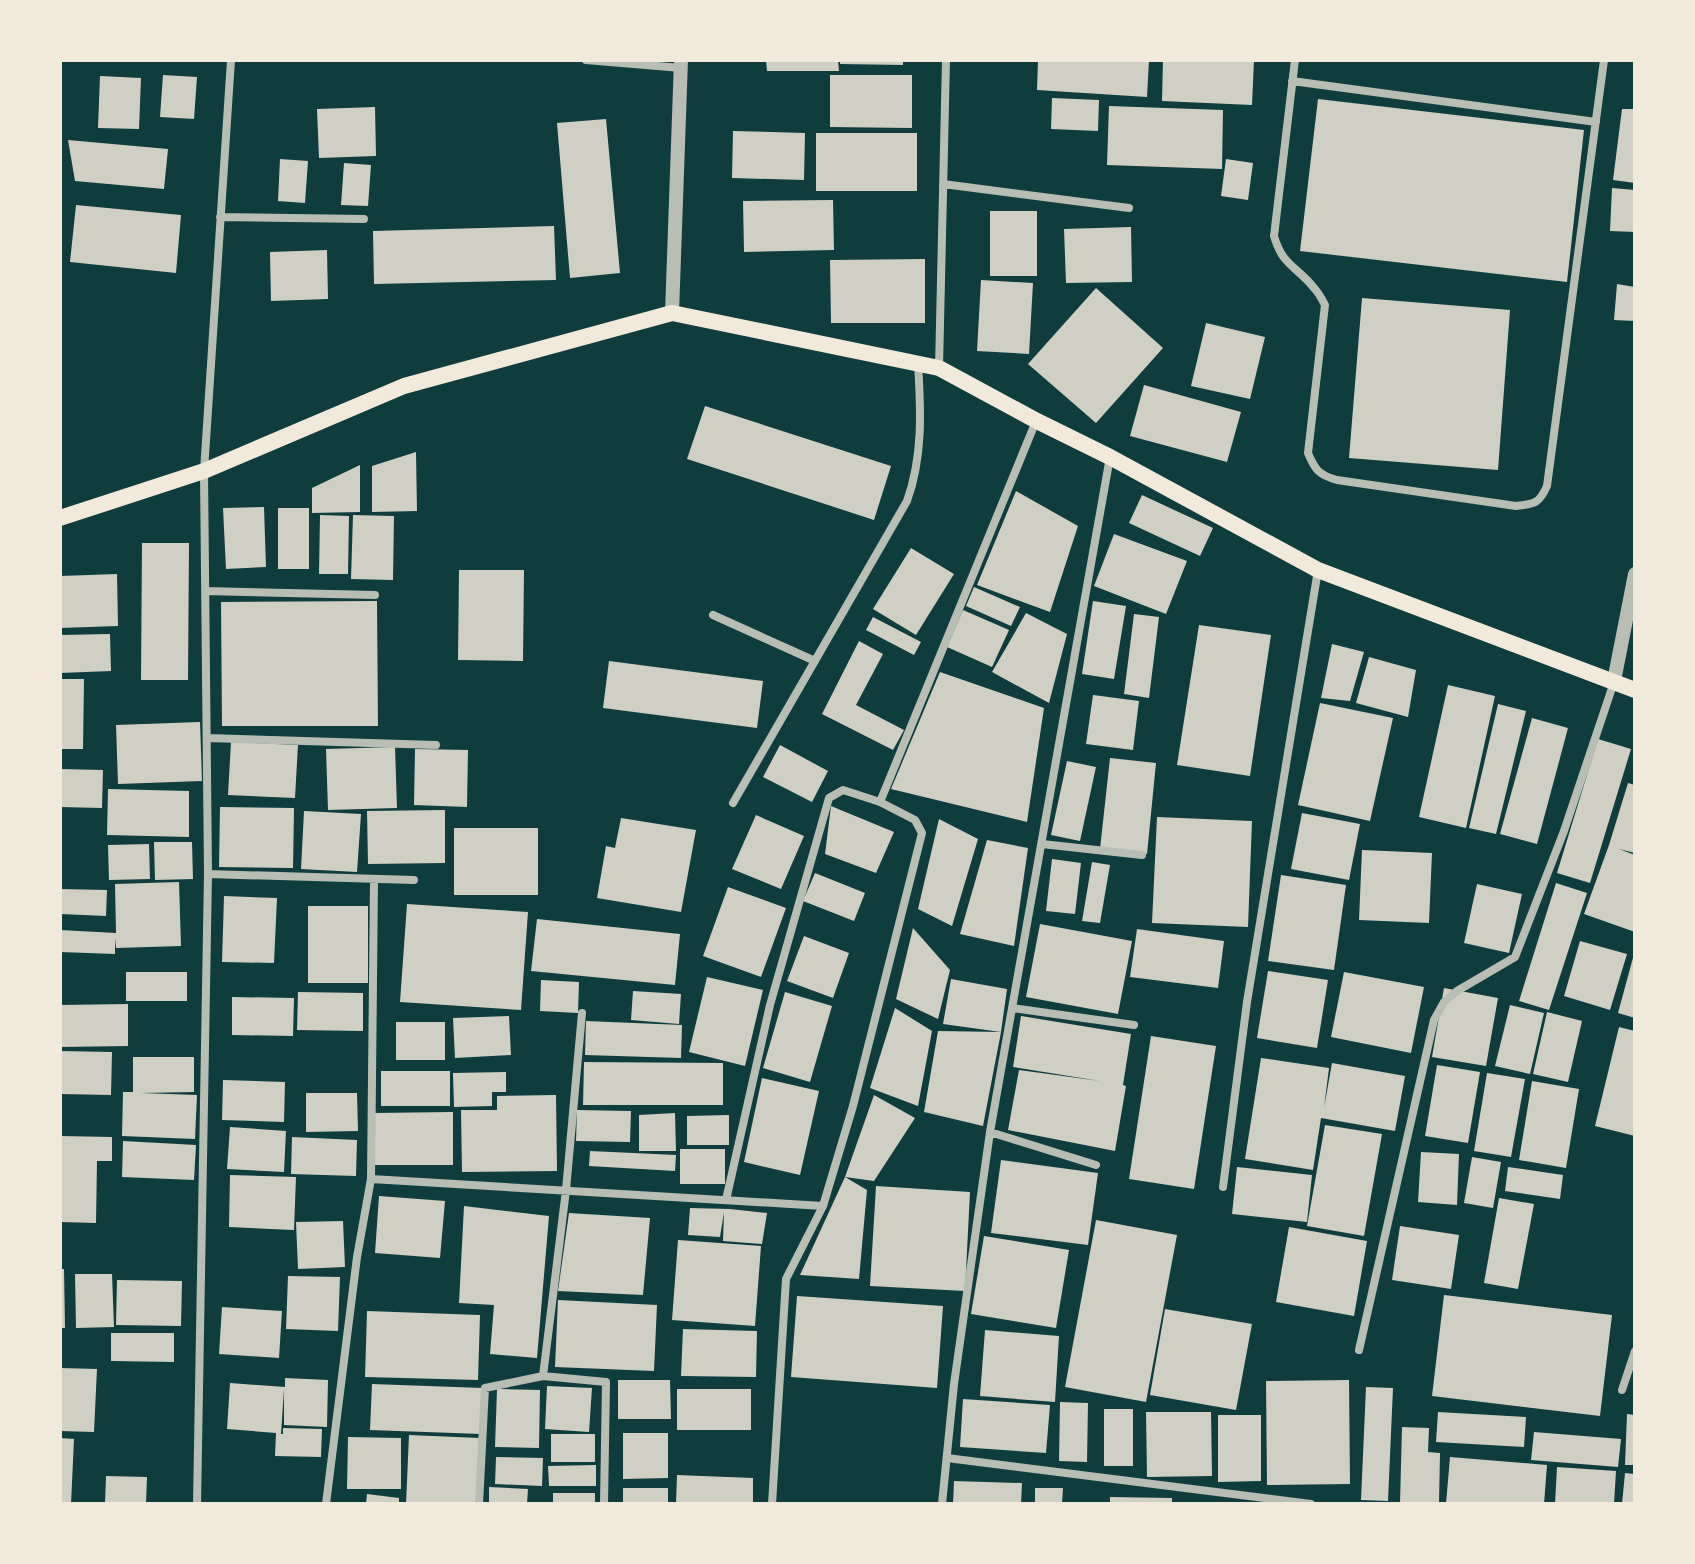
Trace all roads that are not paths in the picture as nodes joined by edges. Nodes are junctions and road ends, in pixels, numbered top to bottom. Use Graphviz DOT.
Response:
graph roads {
  1 [pos="231,60"];
  2 [pos="586,60"];
  3 [pos="946,60"];
  4 [pos="1295,60"];
  5 [pos="1604,60"];
  6 [pos="681,64"];
  7 [pos="1292,81"];
  8 [pos="1596,122"];
  9 [pos="943,184"];
  10 [pos="1129,208"];
  11 [pos="220,217"];
  12 [pos="364,219"];
  13 [pos="672,313"];
  14 [pos="918,363"];
  15 [pos="939,368"];
  16 [pos="1037,421"];
  17 [pos="1110,457"];
  18 [pos="204,471"];
  19 [pos="60,518"];
  20 [pos="1318,570"];
  21 [pos="1635,574"];
  22 [pos="205,591"];
  23 [pos="375,595"];
  24 [pos="713,615"];
  25 [pos="815,661"];
  26 [pos="1614,681"];
  27 [pos="1635,690"];
  28 [pos="207,738"];
  29 [pos="436,745"];
  30 [pos="880,802"];
  31 [pos="733,803"];
  32 [pos="1042,844"];
  33 [pos="1142,855"];
  34 [pos="208,874"];
  35 [pos="374,879"];
  36 [pos="414,880"];
  37 [pos="1012,1008"];
  38 [pos="582,1013"];
  39 [pos="1134,1025"];
  40 [pos="990,1132"];
  41 [pos="1096,1165"];
  42 [pos="371,1179"];
  43 [pos="1223,1187"];
  44 [pos="566,1190"];
  45 [pos="726,1200"];
  46 [pos="823,1206"];
  47 [pos="1359,1350"];
  48 [pos="1635,1351"];
  49 [pos="543,1376"];
  50 [pos="1622,1390"];
  51 [pos="947,1458"];
  52 [pos="197,1504"];
  53 [pos="326,1504"];
  54 [pos="479,1504"];
  55 [pos="604,1504"];
  56 [pos="772,1504"];
  57 [pos="942,1504"];
  58 [pos="1311,1504"];
  1 -- 11 [label="street"];
  2 -- 6 [label="street"];
  3 -- 9 [label="street"];
  4 -- 7 [label="street"];
  5 -- 8 [label="street"];
  6 -- 13 [label="street"];
  7 -- 8 [label="street"];
  7 -- 8 [label="street"];
  9 -- 10 [label="street"];
  9 -- 15 [label="street"];
  11 -- 12 [label="street"];
  11 -- 18 [label="street"];
  13 -- 14 [label="main road"];
  13 -- 18 [label="main road"];
  14 -- 15 [label="main road"];
  14 -- 25 [label="street"];
  15 -- 16 [label="main road"];
  16 -- 17 [label="main road"];
  16 -- 30 [label="street"];
  17 -- 20 [label="main road"];
  17 -- 32 [label="street"];
  18 -- 19 [label="main road"];
  18 -- 22 [label="street"];
  20 -- 26 [label="main road"];
  20 -- 43 [label="street"];
  21 -- 26 [label="street"];
  22 -- 23 [label="street"];
  22 -- 28 [label="street"];
  24 -- 25 [label="street"];
  25 -- 31 [label="street"];
  26 -- 27 [label="main road"];
  26 -- 47 [label="street"];
  28 -- 29 [label="street"];
  28 -- 34 [label="street"];
  30 -- 45 [label="street"];
  30 -- 46 [label="street"];
  32 -- 33 [label="street"];
  32 -- 37 [label="street"];
  34 -- 35 [label="street"];
  34 -- 52 [label="street"];
  35 -- 36 [label="street"];
  35 -- 42 [label="street"];
  37 -- 39 [label="street"];
  37 -- 40 [label="street"];
  38 -- 44 [label="street"];
  40 -- 41 [label="street"];
  40 -- 51 [label="street"];
  42 -- 44 [label="street"];
  42 -- 53 [label="street"];
  44 -- 45 [label="street"];
  44 -- 49 [label="street"];
  45 -- 46 [label="street"];
  46 -- 56 [label="street"];
  48 -- 50 [label="street"];
  49 -- 54 [label="street"];
  49 -- 55 [label="street"];
  51 -- 57 [label="street"];
  51 -- 58 [label="street"];
}
